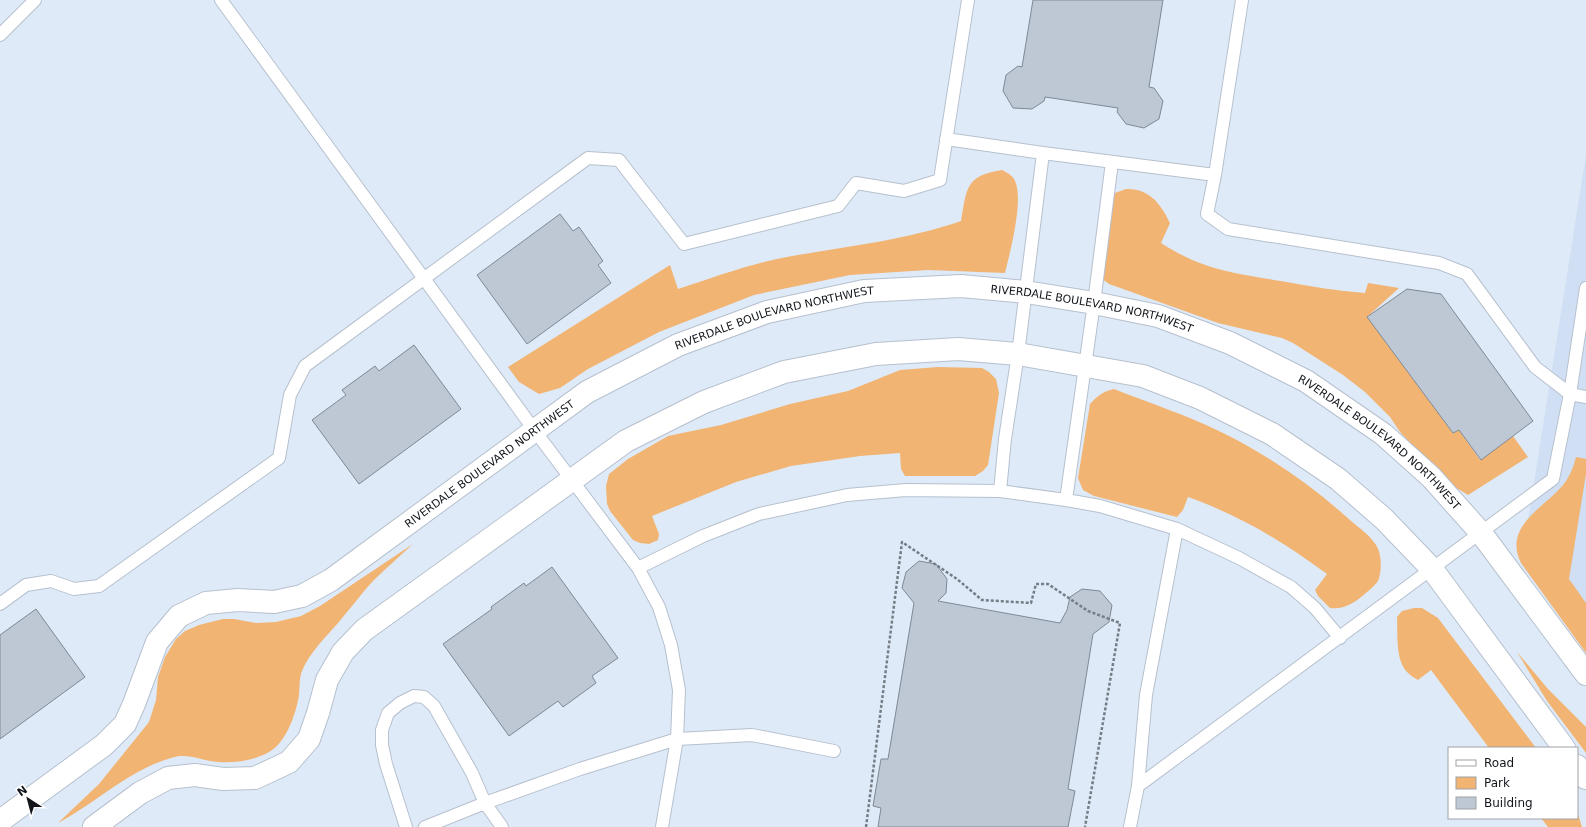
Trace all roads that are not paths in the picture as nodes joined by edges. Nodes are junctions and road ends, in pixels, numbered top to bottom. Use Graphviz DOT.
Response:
graph roads {
  1 [pos="35,0"];
  2 [pos="221,0"];
  3 [pos="968,0"];
  4 [pos="1242,0"];
  5 [pos="0,35"];
  6 [pos="946,139"];
  7 [pos="1043,153"];
  8 [pos="1112,162"];
  9 [pos="1216,175"];
  10 [pos="424,278"];
  11 [pos="1586,288"];
  12 [pos="1026,292"];
  13 [pos="1094,303"];
  14 [pos="1018,354"];
  15 [pos="1085,365"];
  16 [pos="1570,394"];
  17 [pos="1586,397"];
  18 [pos="535,431"];
  19 [pos="572,480"];
  20 [pos="1000,491"];
  21 [pos="1066,500"];
  22 [pos="1177,529"];
  23 [pos="1481,533"];
  24 [pos="638,568"];
  25 [pos="1432,569"];
  26 [pos="0,604"];
  27 [pos="1340,638"];
  28 [pos="1586,674"];
  29 [pos="677,739"];
  30 [pos="1563,747"];
  31 [pos="834,750"];
  32 [pos="1578,767"];
  33 [pos="1586,778"];
  34 [pos="1138,786"];
  35 [pos="485,803"];
  36 [pos="0,821"];
  37 [pos="94,827"];
  38 [pos="406,827"];
  39 [pos="425,827"];
  40 [pos="502,827"];
  41 [pos="662,827"];
  42 [pos="1130,827"];
  1 -- 5 [label="lane"];
  2 -- 10 [label="lane"];
  3 -- 6 [label="lane"];
  4 -- 9 [label="lane"];
  6 -- 7 [label="lane"];
  6 -- 10 [label="lane"];
  7 -- 8 [label="lane"];
  7 -- 12 [label="lane"];
  8 -- 9 [label="lane"];
  8 -- 13 [label="lane"];
  9 -- 16 [label="lane"];
  10 -- 18 [label="lane"];
  10 -- 26 [label="lane"];
  11 -- 16 [label="lane"];
  12 -- 13 [label="street, RIVERDALE BOULEVARD NORTHWEST"];
  12 -- 14 [label="lane"];
  12 -- 18 [label="street, RIVERDALE BOULEVARD NORTHWEST"];
  13 -- 15 [label="lane"];
  13 -- 23 [label="street, RIVERDALE BOULEVARD NORTHWEST"];
  14 -- 15 [label="street"];
  14 -- 19 [label="street"];
  14 -- 20 [label="lane"];
  15 -- 21 [label="lane"];
  15 -- 25 [label="street"];
  16 -- 17 [label="lane"];
  16 -- 23 [label="lane"];
  18 -- 19 [label="lane"];
  18 -- 36 [label="street, RIVERDALE BOULEVARD NORTHWEST"];
  19 -- 24 [label="lane"];
  19 -- 37 [label="street"];
  20 -- 21 [label="lane"];
  20 -- 24 [label="lane"];
  21 -- 22 [label="lane"];
  22 -- 27 [label="lane"];
  22 -- 34 [label="lane"];
  23 -- 25 [label="lane"];
  23 -- 28 [label="street, RIVERDALE BOULEVARD NORTHWEST"];
  24 -- 29 [label="lane"];
  25 -- 27 [label="lane"];
  25 -- 30 [label="street"];
  27 -- 34 [label="lane"];
  29 -- 31 [label="lane"];
  29 -- 35 [label="lane"];
  29 -- 41 [label="lane"];
  32 -- 33 [label="street"];
  34 -- 42 [label="lane"];
  35 -- 38 [label="lane"];
  35 -- 39 [label="lane"];
  35 -- 40 [label="lane"];
}
